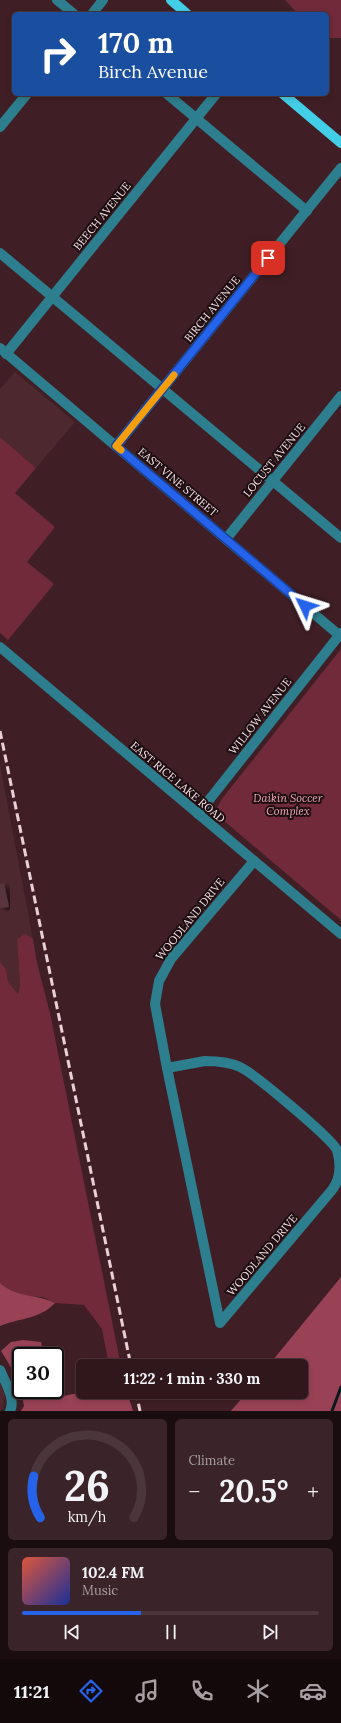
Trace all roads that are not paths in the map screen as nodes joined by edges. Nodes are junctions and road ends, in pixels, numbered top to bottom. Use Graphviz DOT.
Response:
graph roads {
  1 [pos="57,0"];
  2 [pos="103,0"];
  3 [pos="171,0"];
  4 [pos="72,12"];
  5 [pos="94,12"];
  6 [pos="185,12"];
  7 [pos="25,96"];
  8 [pos="169,96"];
  9 [pos="214,96"];
  10 [pos="285,96"];
  11 [pos="196,119"];
  12 [pos="0,128"];
  13 [pos="341,143"];
  14 [pos="341,168"];
  15 [pos="307,211"];
  16 [pos="0,253"];
  17 [pos="53,296"];
  18 [pos="3,351"];
  19 [pos="163,388"];
  20 [pos="341,396"];
  21 [pos="116,446"];
  22 [pos="273,480"];
  23 [pos="341,538"];
  24 [pos="226,539"];
  25 [pos="340,634"];
  26 [pos="0,648"];
  27 [pos="198,814"];
  28 [pos="254,861"];
  29 [pos="341,934"];
  30 [pos="168,1068"];
  31 [pos="0,1370"];
  32 [pos="10,1411"];
  1 -- 4 [label="street"];
  2 -- 5 [label="street"];
  3 -- 6 [label="main road"];
  7 -- 12 [label="street"];
  8 -- 11 [label="street"];
  9 -- 11 [label="street, BEECH AVENUE"];
  10 -- 13 [label="main road"];
  11 -- 15 [label="street"];
  11 -- 17 [label="street, BEECH AVENUE"];
  14 -- 15 [label="street, BIRCH AVENUE"];
  15 -- 19 [label="street, BIRCH AVENUE"];
  16 -- 17 [label="street"];
  17 -- 18 [label="street, BEECH AVENUE"];
  17 -- 19 [label="street"];
  18 -- 21 [label="street, EAST VINE STREET"];
  19 -- 21 [label="street, BIRCH AVENUE"];
  19 -- 22 [label="street"];
  20 -- 22 [label="street, LOCUST AVENUE"];
  21 -- 24 [label="street, EAST VINE STREET"];
  22 -- 23 [label="street"];
  22 -- 24 [label="street, LOCUST AVENUE"];
  24 -- 25 [label="street, EAST VINE STREET"];
  25 -- 27 [label="street, WILLOW AVENUE"];
  26 -- 27 [label="street, EAST RICE LAKE ROAD"];
  27 -- 28 [label="street, EAST RICE LAKE ROAD"];
  28 -- 29 [label="street, EAST RICE LAKE ROAD"];
  28 -- 30 [label="street, WOODLAND DRIVE"];
  30 -- 30 [label="street, WOODLAND DRIVE"];
  31 -- 32 [label="street"];
}
